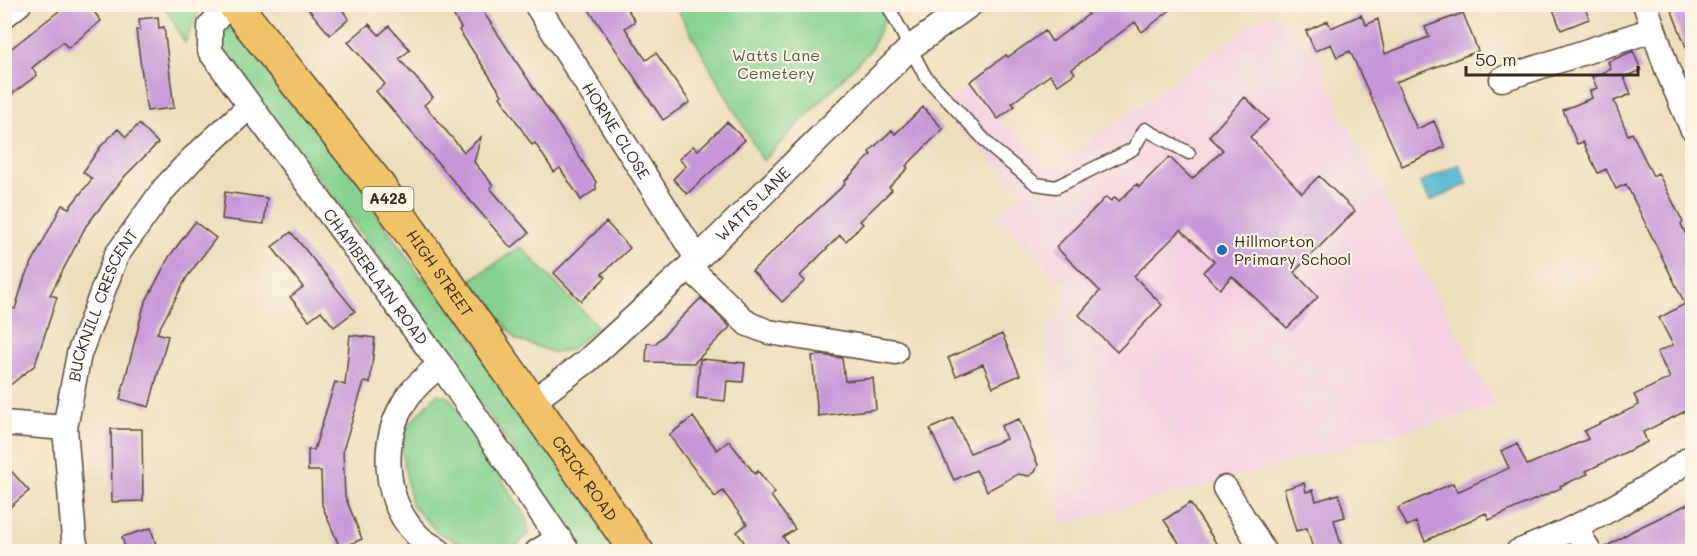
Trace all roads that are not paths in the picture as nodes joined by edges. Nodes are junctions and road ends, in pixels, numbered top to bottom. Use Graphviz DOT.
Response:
graph roads {
  1 [pos="19,4"];
  2 [pos="229,4"];
  3 [pos="234,4"];
  4 [pos="536,4"];
  5 [pos="887,4"];
  6 [pos="970,4"];
  7 [pos="1645,4"];
  8 [pos="4,16"];
  9 [pos="1652,30"];
  10 [pos="911,47"];
  11 [pos="1502,79"];
  12 [pos="250,106"];
  13 [pos="1692,128"];
  14 [pos="1190,153"];
  15 [pos="693,263"];
  16 [pos="894,352"];
  17 [pos="440,364"];
  18 [pos="532,402"];
  19 [pos="4,423"];
  20 [pos="65,428"];
  21 [pos="1692,457"];
  22 [pos="1226,488"];
  23 [pos="1577,529"];
  24 [pos="564,545"];
  25 [pos="77,552"];
  26 [pos="440,552"];
  27 [pos="537,552"];
  28 [pos="638,552"];
  29 [pos="1264,552"];
  30 [pos="1518,552"];
  31 [pos="1589,552"];
  1 -- 8 [label="street"];
  2 -- 12 [label="street, CHAMBERLAIN ROAD"];
  3 -- 18 [label="highway, HIGH STREET / A428"];
  4 -- 15 [label="street, HORNE CLOSE"];
  5 -- 10 [label="lane"];
  6 -- 10 [label="street, WATTS LANE"];
  7 -- 9 [label="street"];
  9 -- 11 [label="street"];
  9 -- 13 [label="street"];
  10 -- 14 [label="lane"];
  10 -- 15 [label="street, WATTS LANE"];
  12 -- 17 [label="street, CHAMBERLAIN ROAD"];
  12 -- 20 [label="street, BUCKNILL CRESCENT"];
  15 -- 16 [label="street, HORNE CLOSE"];
  15 -- 18 [label="street, WATTS LANE"];
  17 -- 24 [label="street, CHAMBERLAIN ROAD"];
  17 -- 26 [label="street"];
  18 -- 28 [label="highway, CRICK ROAD / A428"];
  19 -- 20 [label="street"];
  20 -- 25 [label="street, BUCKNILL CRESCENT"];
  21 -- 23 [label="street"];
  22 -- 29 [label="street"];
  23 -- 30 [label="street"];
  23 -- 31 [label="street"];
  24 -- 27 [label="street"];
}
